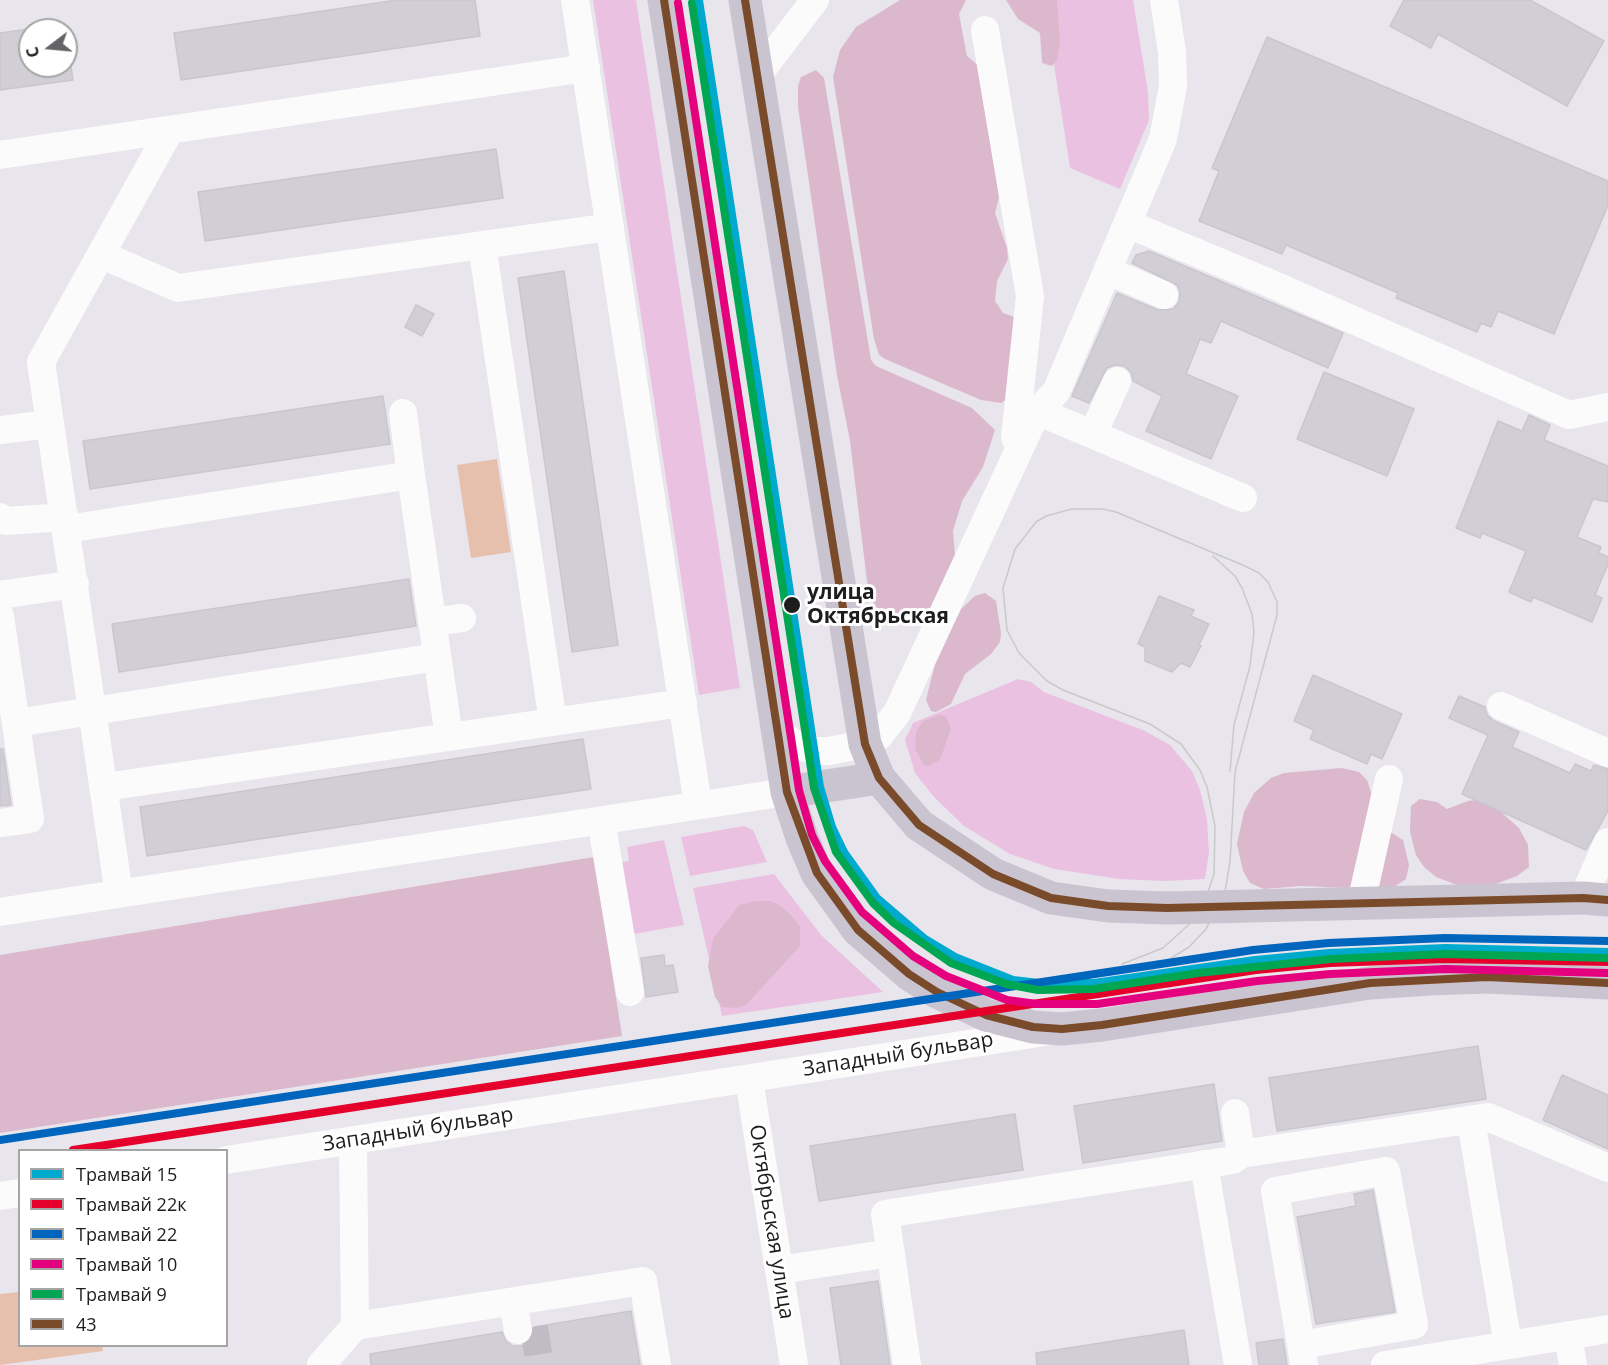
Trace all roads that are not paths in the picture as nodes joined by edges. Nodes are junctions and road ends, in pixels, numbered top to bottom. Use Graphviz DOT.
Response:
graph roads {
  1 [pos="575,0"];
  2 [pos="664,0"];
  3 [pos="745,0"];
  4 [pos="815,0"];
  5 [pos="1164,0"];
  6 [pos="985,30"];
  7 [pos="586,68"];
  8 [pos="757,76"];
  9 [pos="170,130"];
  10 [pos="0,155"];
  11 [pos="1128,224"];
  12 [pos="610,227"];
  13 [pos="483,245"];
  14 [pos="102,255"];
  15 [pos="1108,271"];
  16 [pos="1164,295"];
  17 [pos="1117,381"];
  18 [pos="1608,407"];
  19 [pos="1037,411"];
  20 [pos="403,414"];
  21 [pos="49,424"];
  22 [pos="0,430"];
  23 [pos="1093,434"];
  24 [pos="1012,464"];
  25 [pos="411,475"];
  26 [pos="1243,498"];
  27 [pos="0,517"];
  28 [pos="66,523"];
  29 [pos="75,584"];
  30 [pos="0,595"];
  31 [pos="0,616"];
  32 [pos="462,618"];
  33 [pos="432,622"];
  34 [pos="437,657"];
  35 [pos="683,703"];
  36 [pos="1501,706"];
  37 [pos="94,711"];
  38 [pos="553,722"];
  39 [pos="16,723"];
  40 [pos="778,731"];
  41 [pos="449,737"];
  42 [pos="865,744"];
  43 [pos="1608,753"];
  44 [pos="879,778"];
  45 [pos="1389,779"];
  46 [pos="843,783"];
  47 [pos="105,787"];
  48 [pos="788,792"];
  49 [pos="699,806"];
  50 [pos="601,819"];
  51 [pos="0,823"];
  52 [pos="1608,842"];
  53 [pos="119,894"];
  54 [pos="1595,899"];
  55 [pos="1361,903"];
  56 [pos="0,912"];
  57 [pos="1608,983"];
  58 [pos="630,992"];
  59 [pos="1062,1029"];
  60 [pos="749,1079"];
  61 [pos="1235,1113"];
  62 [pos="1471,1120"];
  63 [pos="352,1141"];
  64 [pos="1241,1154"];
  65 [pos="228,1160"];
  66 [pos="1204,1164"];
  67 [pos="1608,1168"];
  68 [pos="18,1193"];
  69 [pos="0,1196"];
  70 [pos="891,1253"];
  71 [pos="779,1270"];
  72 [pos="521,1301"];
  73 [pos="355,1326"];
  74 [pos="526,1328"];
  75 [pos="1608,1329"];
  76 [pos="1568,1335"];
  77 [pos="1508,1345"];
  78 [pos="1302,1355"];
  79 [pos="321,1365"];
  80 [pos="657,1365"];
  81 [pos="794,1365"];
  82 [pos="907,1365"];
  83 [pos="1238,1365"];
  84 [pos="1385,1365"];
  85 [pos="1573,1365"];
  1 -- 7 [label="street"];
  2 -- 40 [label="main road"];
  3 -- 8 [label="main road"];
  4 -- 8 [label="street"];
  5 -- 11 [label="street"];
  6 -- 24 [label="street"];
  7 -- 9 [label="street"];
  7 -- 12 [label="street"];
  8 -- 42 [label="main road"];
  9 -- 10 [label="street"];
  9 -- 14 [label="street"];
  11 -- 15 [label="street"];
  11 -- 18 [label="street"];
  12 -- 13 [label="street"];
  12 -- 35 [label="street"];
  13 -- 14 [label="street"];
  13 -- 38 [label="street"];
  14 -- 21 [label="street"];
  15 -- 16 [label="street"];
  15 -- 19 [label="street"];
  17 -- 23 [label="street"];
  19 -- 23 [label="street"];
  19 -- 24 [label="street"];
  20 -- 25 [label="street"];
  21 -- 22 [label="street"];
  21 -- 28 [label="street"];
  23 -- 26 [label="street"];
  24 -- 42 [label="street"];
  25 -- 28 [label="street"];
  25 -- 33 [label="street"];
  27 -- 28 [label="street"];
  28 -- 29 [label="street"];
  29 -- 30 [label="street"];
  29 -- 37 [label="street"];
  31 -- 39 [label="street"];
  32 -- 33 [label="street"];
  33 -- 34 [label="street"];
  34 -- 37 [label="street"];
  34 -- 41 [label="street"];
  35 -- 38 [label="street"];
  35 -- 49 [label="street"];
  36 -- 43 [label="street"];
  37 -- 39 [label="street"];
  37 -- 47 [label="street"];
  38 -- 41 [label="street"];
  39 -- 51 [label="street"];
  40 -- 42 [label="street"];
  40 -- 48 [label="main road"];
  41 -- 47 [label="street"];
  42 -- 44 [label="main road"];
  42 -- 46 [label="street"];
  44 -- 46 [label="main road"];
  44 -- 55 [label="main road"];
  45 -- 55 [label="street"];
  46 -- 48 [label="main road"];
  47 -- 53 [label="street"];
  48 -- 49 [label="street"];
  48 -- 59 [label="main road"];
  49 -- 50 [label="street"];
  50 -- 53 [label="street"];
  50 -- 58 [label="street"];
  52 -- 54 [label="street"];
  53 -- 56 [label="street"];
  54 -- 55 [label="main road"];
  57 -- 59 [label="main road, Западный бульвар"];
  59 -- 60 [label="street, Западный бульвар"];
  60 -- 63 [label="street, Западный бульвар"];
  60 -- 71 [label="street, Октябрьская улица"];
  61 -- 64 [label="street"];
  62 -- 64 [label="street"];
  62 -- 67 [label="street"];
  62 -- 77 [label="street"];
  63 -- 65 [label="street, Западный бульвар"];
  63 -- 73 [label="street"];
  64 -- 66 [label="street"];
  66 -- 70 [label="street"];
  66 -- 83 [label="street"];
  68 -- 69 [label="street"];
  70 -- 71 [label="street"];
  70 -- 82 [label="street"];
  71 -- 81 [label="street, Октябрьская улица"];
  72 -- 73 [label="street"];
  72 -- 74 [label="street"];
  72 -- 80 [label="street"];
  73 -- 79 [label="street"];
  75 -- 76 [label="street"];
  76 -- 77 [label="street"];
  76 -- 85 [label="street"];
  77 -- 84 [label="street"];
  78 -- 78 [label="street"];
}
